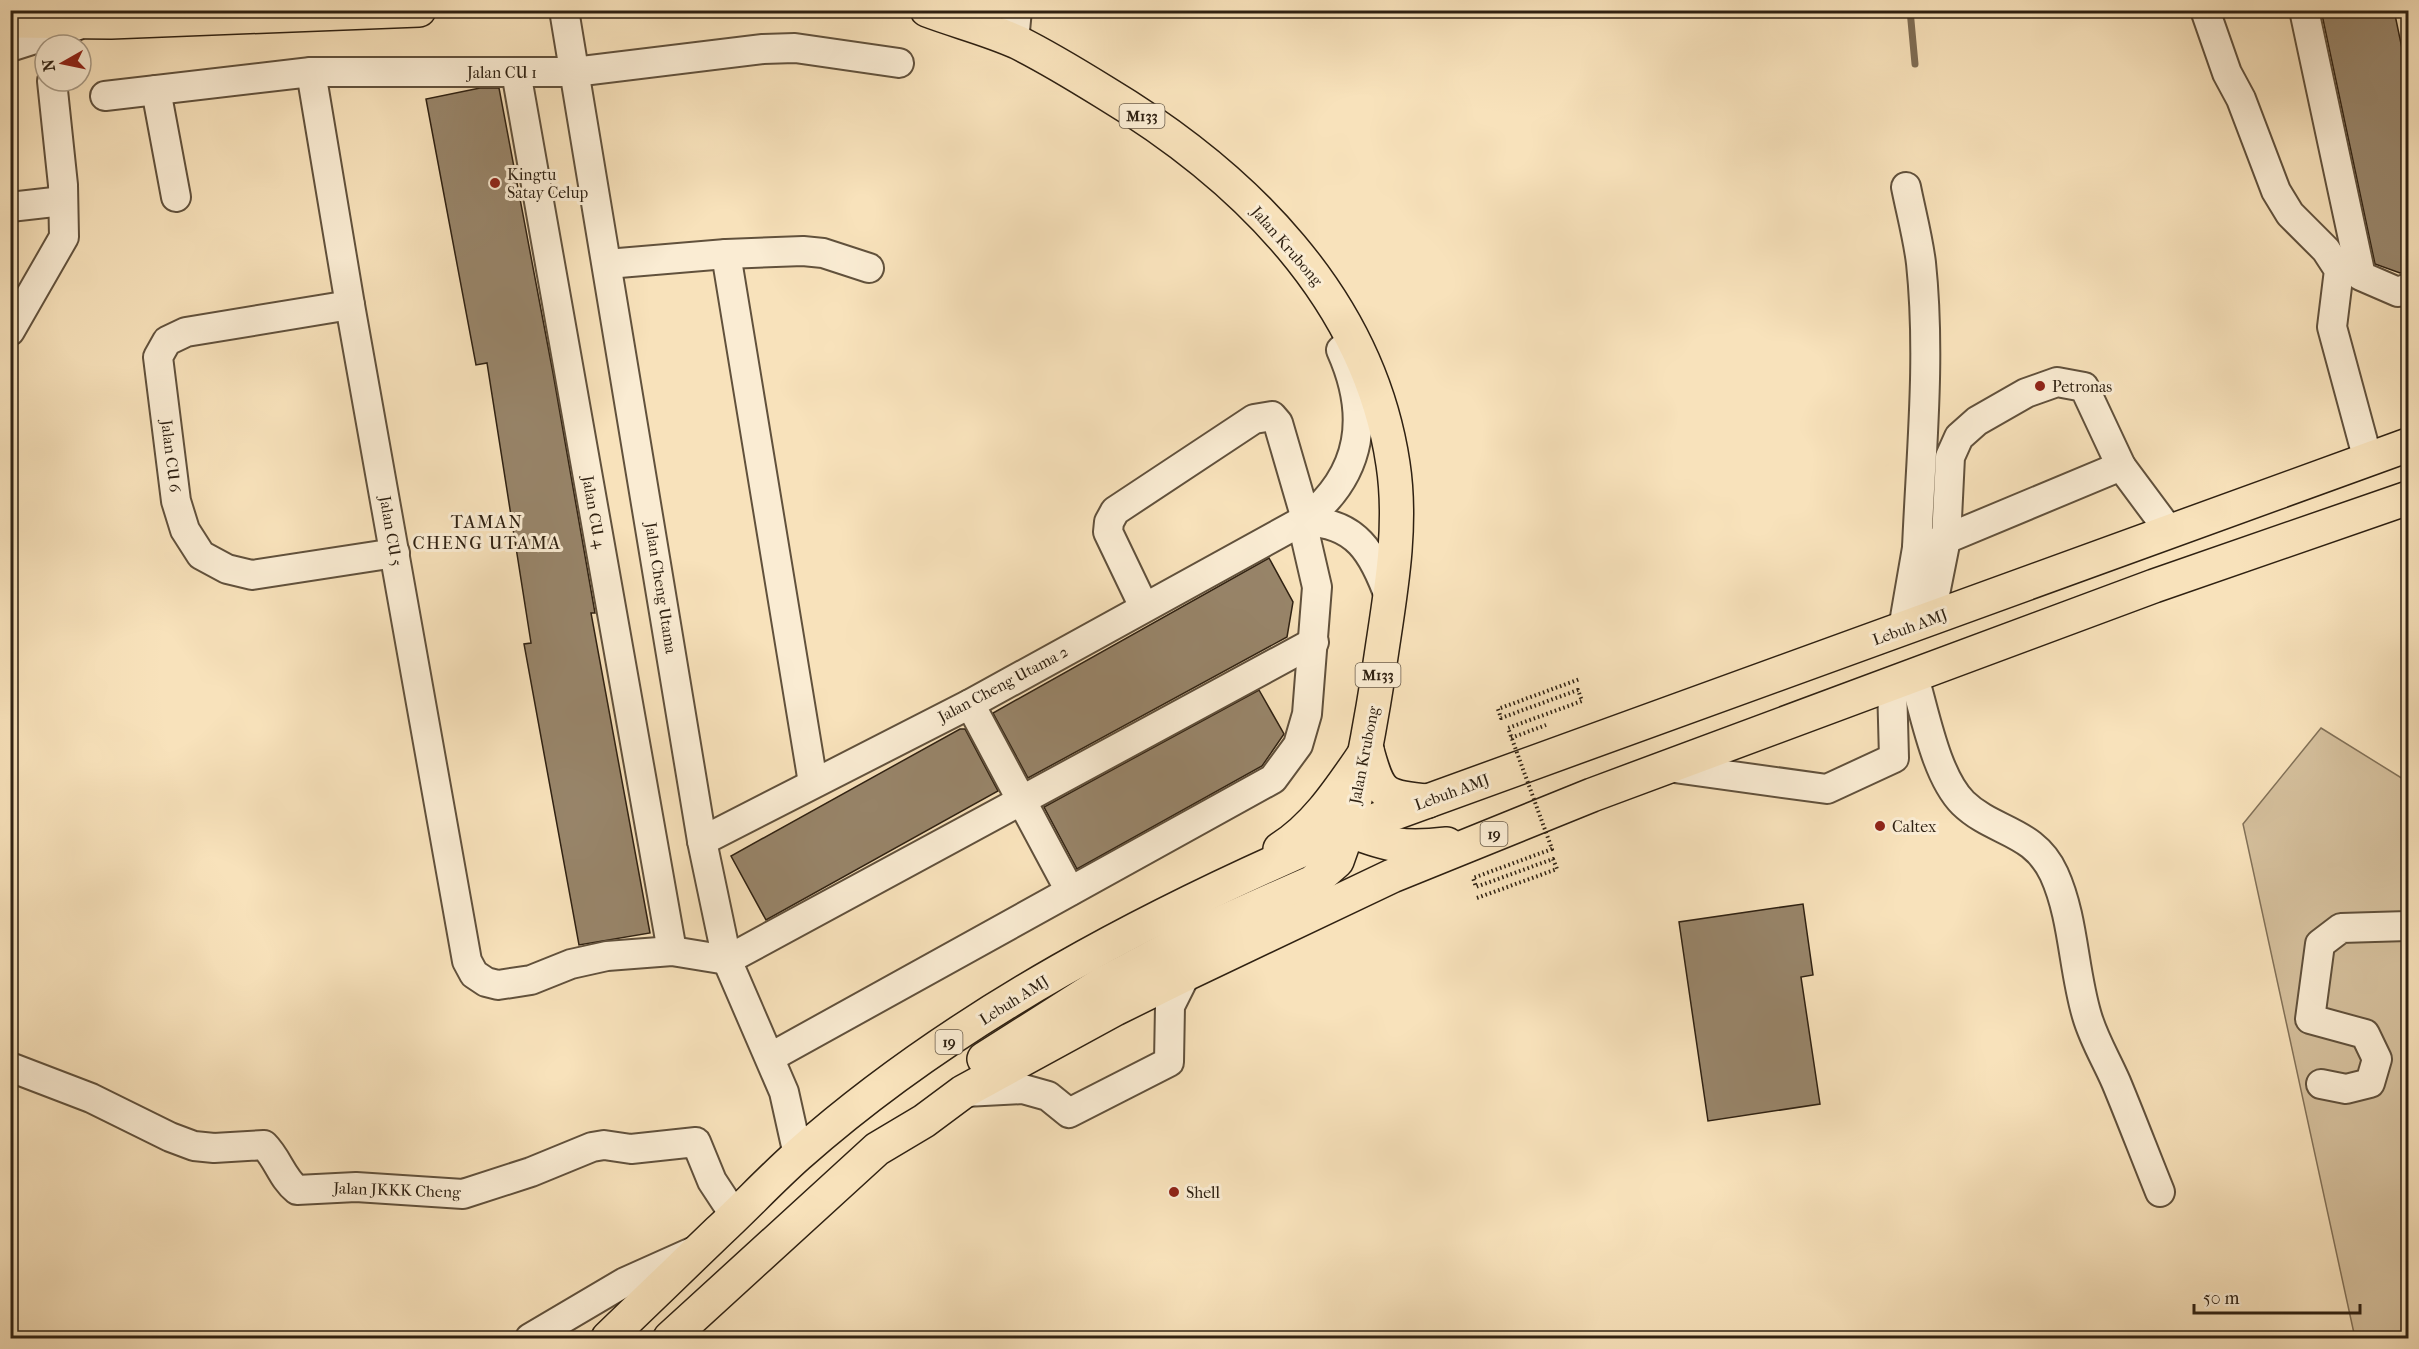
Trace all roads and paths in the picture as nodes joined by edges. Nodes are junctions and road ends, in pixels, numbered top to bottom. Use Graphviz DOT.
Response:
graph roads {
  1 [pos="419,10"];
  2 [pos="564,10"];
  3 [pos="927,10"];
  4 [pos="2205,10"];
  5 [pos="2304,10"];
  6 [pos="10,21"];
  7 [pos="89,22"];
  8 [pos="1016,26"];
  9 [pos="63,33"];
  10 [pos="33,43"];
  11 [pos="10,47"];
  12 [pos="899,63"];
  13 [pos="311,72"];
  14 [pos="516,72"];
  15 [pos="574,72"];
  16 [pos="156,90"];
  17 [pos="53,93"];
  18 [pos="105,96"];
  19 [pos="1906,187"];
  20 [pos="176,197"];
  21 [pos="63,201"];
  22 [pos="10,207"];
  23 [pos="726,254"];
  24 [pos="607,264"];
  25 [pos="869,268"];
  26 [pos="1318,279"];
  27 [pos="2409,288"];
  28 [pos="350,305"];
  29 [pos="10,331"];
  30 [pos="2409,445"];
  31 [pos="2368,460"];
  32 [pos="2121,466"];
  33 [pos="2409,498"];
  34 [pos="1304,520"];
  35 [pos="2170,532"];
  36 [pos="1946,539"];
  37 [pos="1917,548"];
  38 [pos="395,553"];
  39 [pos="1390,599"];
  40 [pos="1144,607"];
  41 [pos="1917,624"];
  42 [pos="1314,642"];
  43 [pos="1580,679"];
  44 [pos="1903,681"];
  45 [pos="970,704"];
  46 [pos="1546,725"];
  47 [pos="1511,738"];
  48 [pos="1367,750"];
  49 [pos="1667,767"];
  50 [pos="813,783"];
  51 [pos="1022,801"];
  52 [pos="1429,801"];
  53 [pos="1348,830"];
  54 [pos="702,841"];
  55 [pos="1473,842"];
  56 [pos="1070,891"];
  57 [pos="1204,895"];
  58 [pos="1477,898"];
  59 [pos="2409,926"];
  60 [pos="672,951"];
  61 [pos="727,960"];
  62 [pos="1186,974"];
  63 [pos="771,1057"];
  64 [pos="10,1067"];
  65 [pos="2321,1084"];
  66 [pos="963,1092"];
  67 [pos="877,1149"];
  68 [pos="798,1155"];
  69 [pos="2160,1192"];
  70 [pos="735,1216"];
  71 [pos="705,1246"];
  72 [pos="635,1311"];
  73 [pos="530,1338"];
  74 [pos="590,1338"];
  75 [pos="608,1338"];
  76 [pos="670,1338"];
  1 -- 7 [label="main road"];
  2 -- 15 [label="street, Jalan Cheng Utama"];
  3 -- 8 [label="main road, Jalan Krubong / M133"];
  4 -- 31 [label="street"];
  5 -- 27 [label="street"];
  6 -- 7 [label="main road"];
  7 -- 9 [label="street"];
  8 -- 26 [label="main road, Jalan Krubong / M133"];
  10 -- 11 [label="street"];
  12 -- 15 [label="street, Jalan CU 1"];
  13 -- 14 [label="street, Jalan CU 1"];
  13 -- 16 [label="street, Jalan CU 1"];
  13 -- 28 [label="street, Jalan CU 5"];
  14 -- 15 [label="street, Jalan CU 1"];
  14 -- 60 [label="street, Jalan CU 4"];
  15 -- 24 [label="street, Jalan Cheng Utama"];
  16 -- 18 [label="street, Jalan CU 1"];
  16 -- 20 [label="street"];
  17 -- 21 [label="street"];
  19 -- 37 [label="street"];
  21 -- 22 [label="street"];
  21 -- 29 [label="street"];
  23 -- 24 [label="street"];
  23 -- 25 [label="street"];
  23 -- 50 [label="street"];
  24 -- 54 [label="street, Jalan Cheng Utama"];
  26 -- 34 [label="street, Jalan Cheng Utama 2"];
  26 -- 39 [label="main road, Jalan Krubong / M133"];
  28 -- 38 [label="street, Jalan CU 5"];
  28 -- 38 [label="street, Jalan CU 6"];
  30 -- 31 [label="main road, Lebuh AMJ / 19"];
  31 -- 35 [label="main road, Lebuh AMJ / 19"];
  32 -- 35 [label="street"];
  32 -- 36 [label="street"];
  32 -- 36 [label="street"];
  33 -- 44 [label="main road, 19"];
  34 -- 39 [label="street"];
  34 -- 40 [label="street, Jalan Cheng Utama 2"];
  34 -- 40 [label="street"];
  34 -- 42 [label="street"];
  35 -- 41 [label="main road, Lebuh AMJ / 19"];
  36 -- 37 [label="street"];
  36 -- 41 [label="street"];
  37 -- 41 [label="street"];
  38 -- 60 [label="street, Jalan CU 5"];
  39 -- 48 [label="main road, Jalan Krubong / M133"];
  40 -- 45 [label="street, Jalan Cheng Utama 2"];
  41 -- 52 [label="main road, Lebuh AMJ / 19"];
  42 -- 51 [label="street"];
  42 -- 56 [label="street"];
  43 -- 47 [label="path, bridge"];
  44 -- 49 [label="main road, 19"];
  44 -- 49 [label="street"];
  44 -- 69 [label="street"];
  45 -- 50 [label="street, Jalan Cheng Utama 2"];
  45 -- 51 [label="street"];
  46 -- 47 [label="path"];
  47 -- 58 [label="path, bridge"];
  48 -- 52 [label="main road"];
  48 -- 53 [label="main road, Jalan Krubong / M133"];
  48 -- 57 [label="main road"];
  49 -- 55 [label="main road, 19"];
  50 -- 54 [label="street, Jalan Cheng Utama 2"];
  51 -- 56 [label="street"];
  51 -- 61 [label="street"];
  52 -- 53 [label="main road, Lebuh AMJ / 19"];
  53 -- 55 [label="main road"];
  53 -- 57 [label="main road, Lebuh AMJ / 19"];
  53 -- 67 [label="main road, Jalan Krubong"];
  54 -- 61 [label="street, Jalan Cheng Utama"];
  55 -- 62 [label="main road, 19"];
  56 -- 63 [label="street"];
  57 -- 68 [label="main road, Lebuh AMJ / 19"];
  59 -- 65 [label="street"];
  60 -- 61 [label="street"];
  61 -- 63 [label="street, Jalan Cheng Utama"];
  62 -- 66 [label="main road, 19"];
  62 -- 66 [label="street"];
  63 -- 68 [label="street, Jalan Cheng Utama"];
  64 -- 70 [label="street, Jalan JKKK Cheng"];
  66 -- 67 [label="main road, 19"];
  67 -- 76 [label="main road, 19"];
  68 -- 70 [label="main road, Lebuh AMJ / 19"];
  70 -- 71 [label="main road, Lebuh AMJ / 19"];
  71 -- 72 [label="main road, Lebuh AMJ / 19"];
  71 -- 73 [label="street"];
  72 -- 74 [label="street"];
  72 -- 75 [label="main road, Lebuh AMJ / 19"];
}
